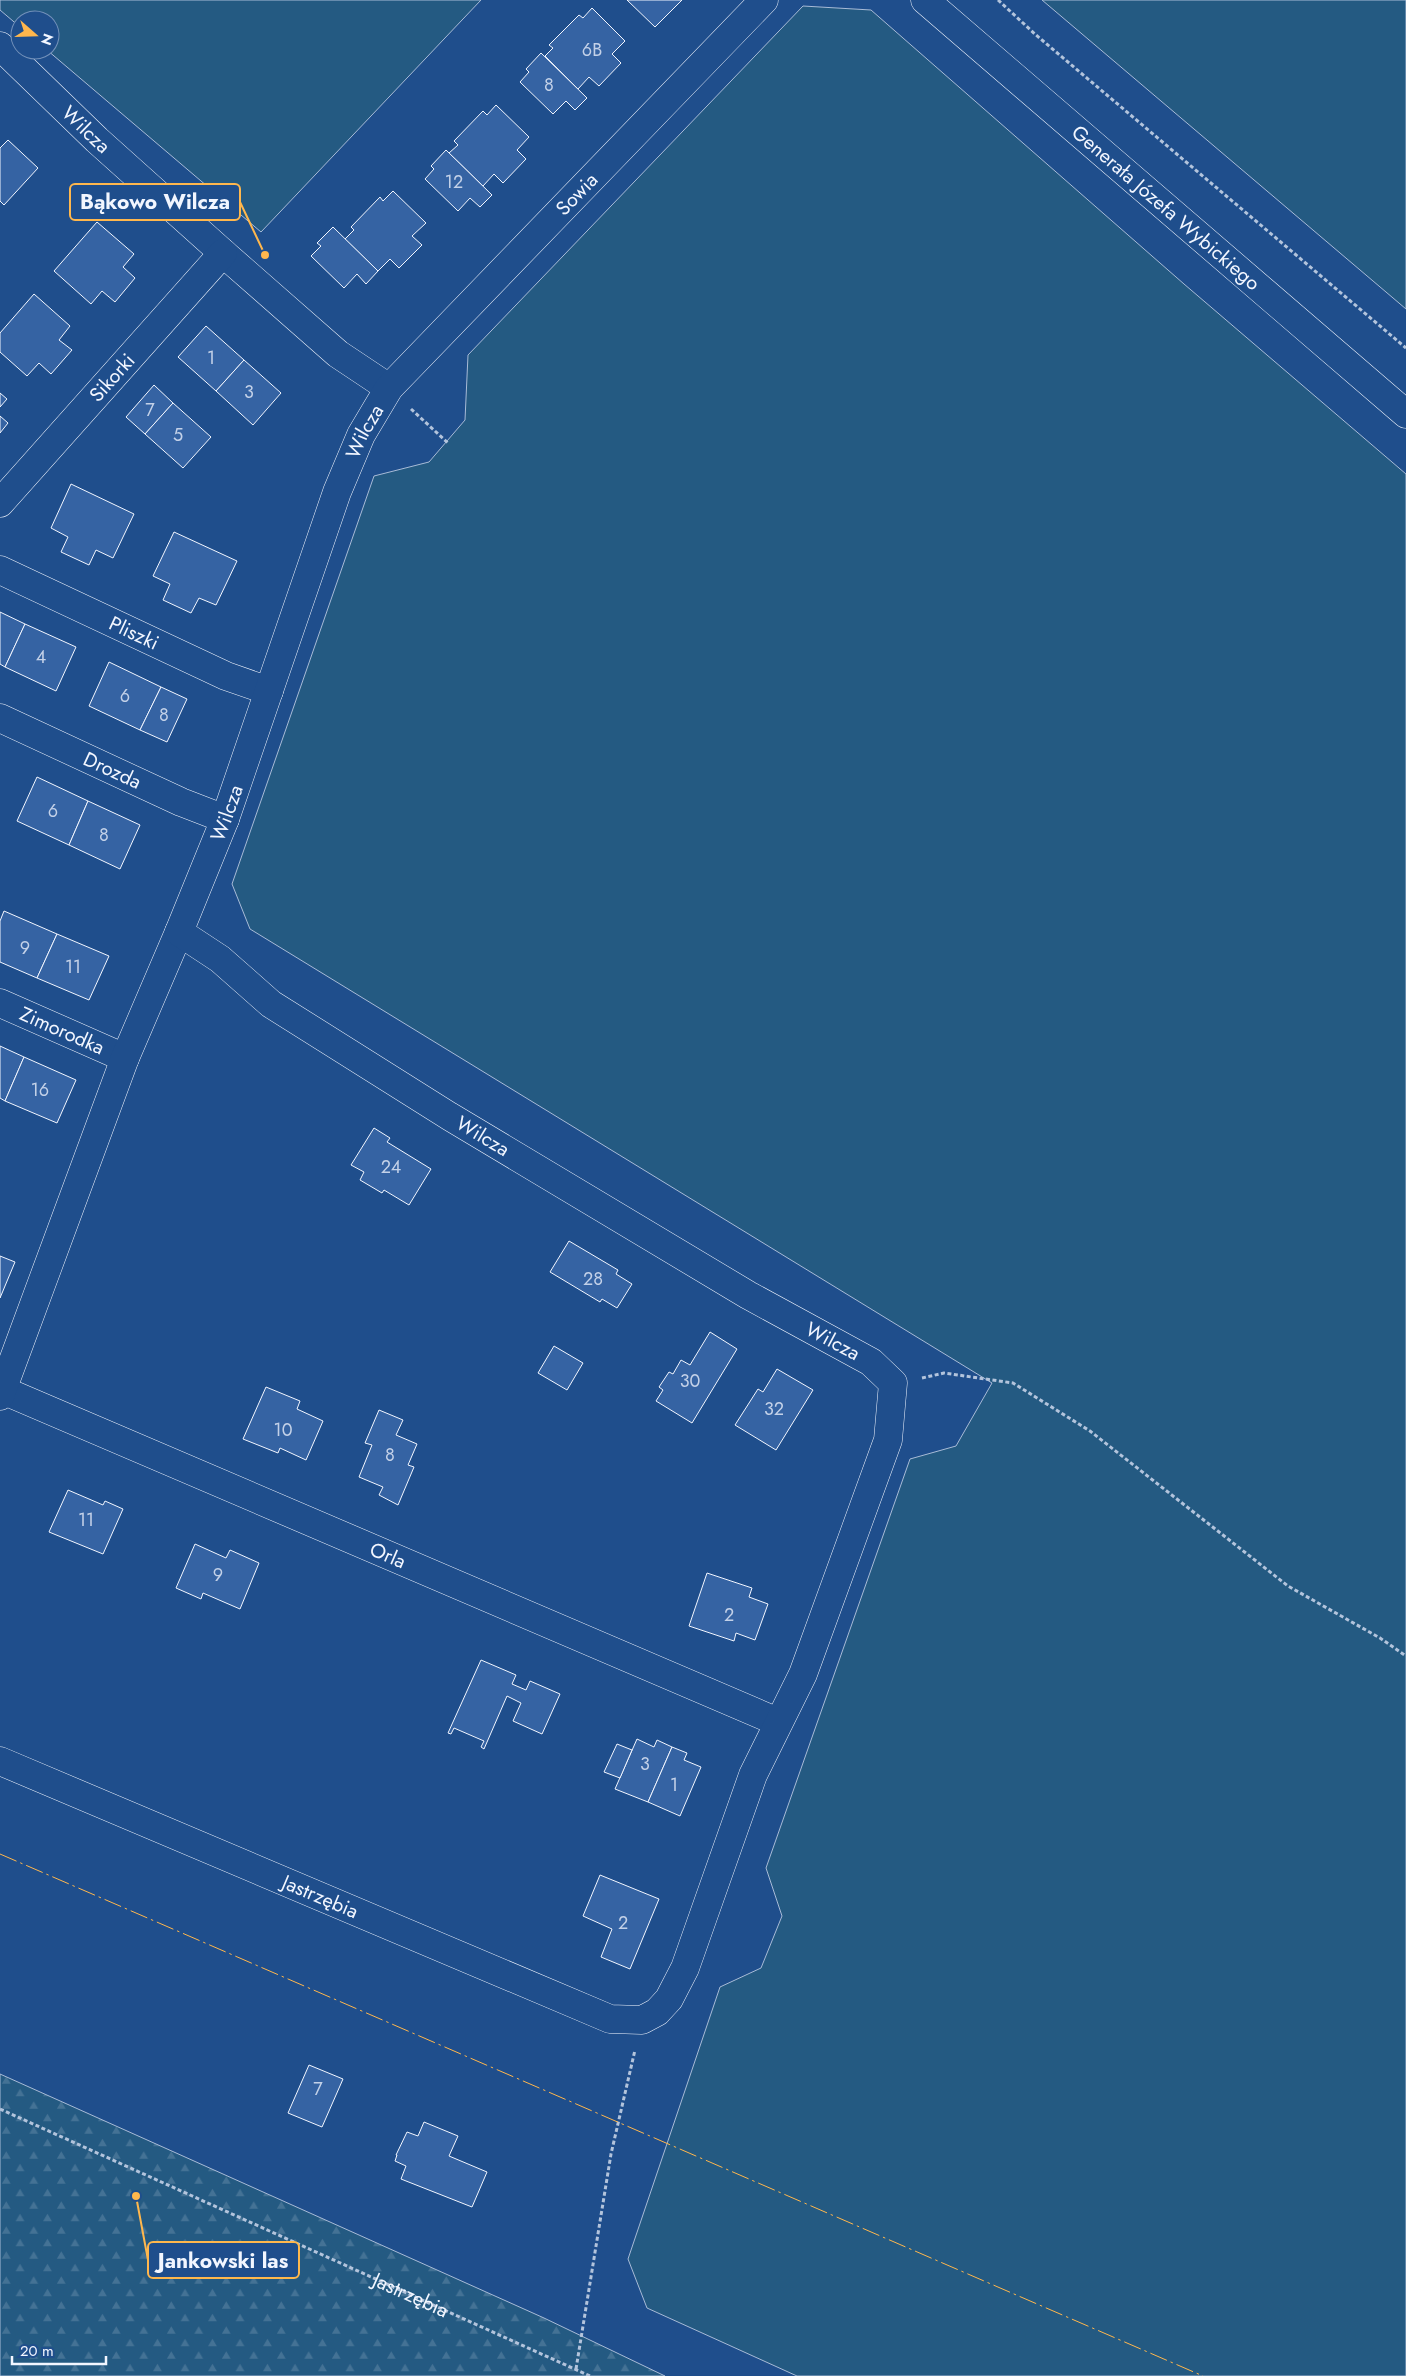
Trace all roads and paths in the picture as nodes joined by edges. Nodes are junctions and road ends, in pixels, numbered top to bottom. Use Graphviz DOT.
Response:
graph roads {
  1 [pos="764,0"];
  2 [pos="925,0"];
  3 [pos="998,0"];
  4 [pos="0,46"];
  5 [pos="223,253"];
  6 [pos="1406,348"];
  7 [pos="389,388"];
  8 [pos="1406,414"];
  9 [pos="448,443"];
  10 [pos="0,503"];
  11 [pos="0,570"];
  12 [pos="269,691"];
  13 [pos="0,718"];
  14 [pos="225,820"];
  15 [pos="179,932"];
  16 [pos="0,1004"];
  17 [pos="125,1058"];
  18 [pos="893,1383"];
  19 [pos="1,1392"];
  20 [pos="1406,1656"];
  21 [pos="778,1722"];
  22 [pos="0,1761"];
  23 [pos="642,2020"];
  24 [pos="0,2109"];
  25 [pos="576,2369"];
  26 [pos="590,2376"];
  1 -- 7 [label="street, Sowia"];
  2 -- 8 [label="street, Generała Józefa Wybickiego"];
  3 -- 6 [label="path"];
  4 -- 5 [label="street, Wilcza"];
  5 -- 7 [label="street, Wilcza"];
  5 -- 10 [label="street, Sikorki"];
  7 -- 9 [label="path"];
  7 -- 12 [label="street, Wilcza"];
  11 -- 12 [label="street, Pliszki"];
  12 -- 14 [label="street, Wilcza"];
  13 -- 14 [label="street, Drozda"];
  14 -- 15 [label="street, Wilcza"];
  15 -- 17 [label="street"];
  15 -- 18 [label="street, Wilcza"];
  16 -- 17 [label="street, Zimorodka"];
  17 -- 19 [label="street"];
  18 -- 20 [label="path"];
  18 -- 21 [label="street"];
  19 -- 21 [label="street, Orla"];
  21 -- 23 [label="street"];
  22 -- 23 [label="street, Jastrzębia"];
  23 -- 25 [label="path"];
  24 -- 25 [label="path, Jastrzębia"];
  25 -- 26 [label="path, Jastrzębia"];
}
